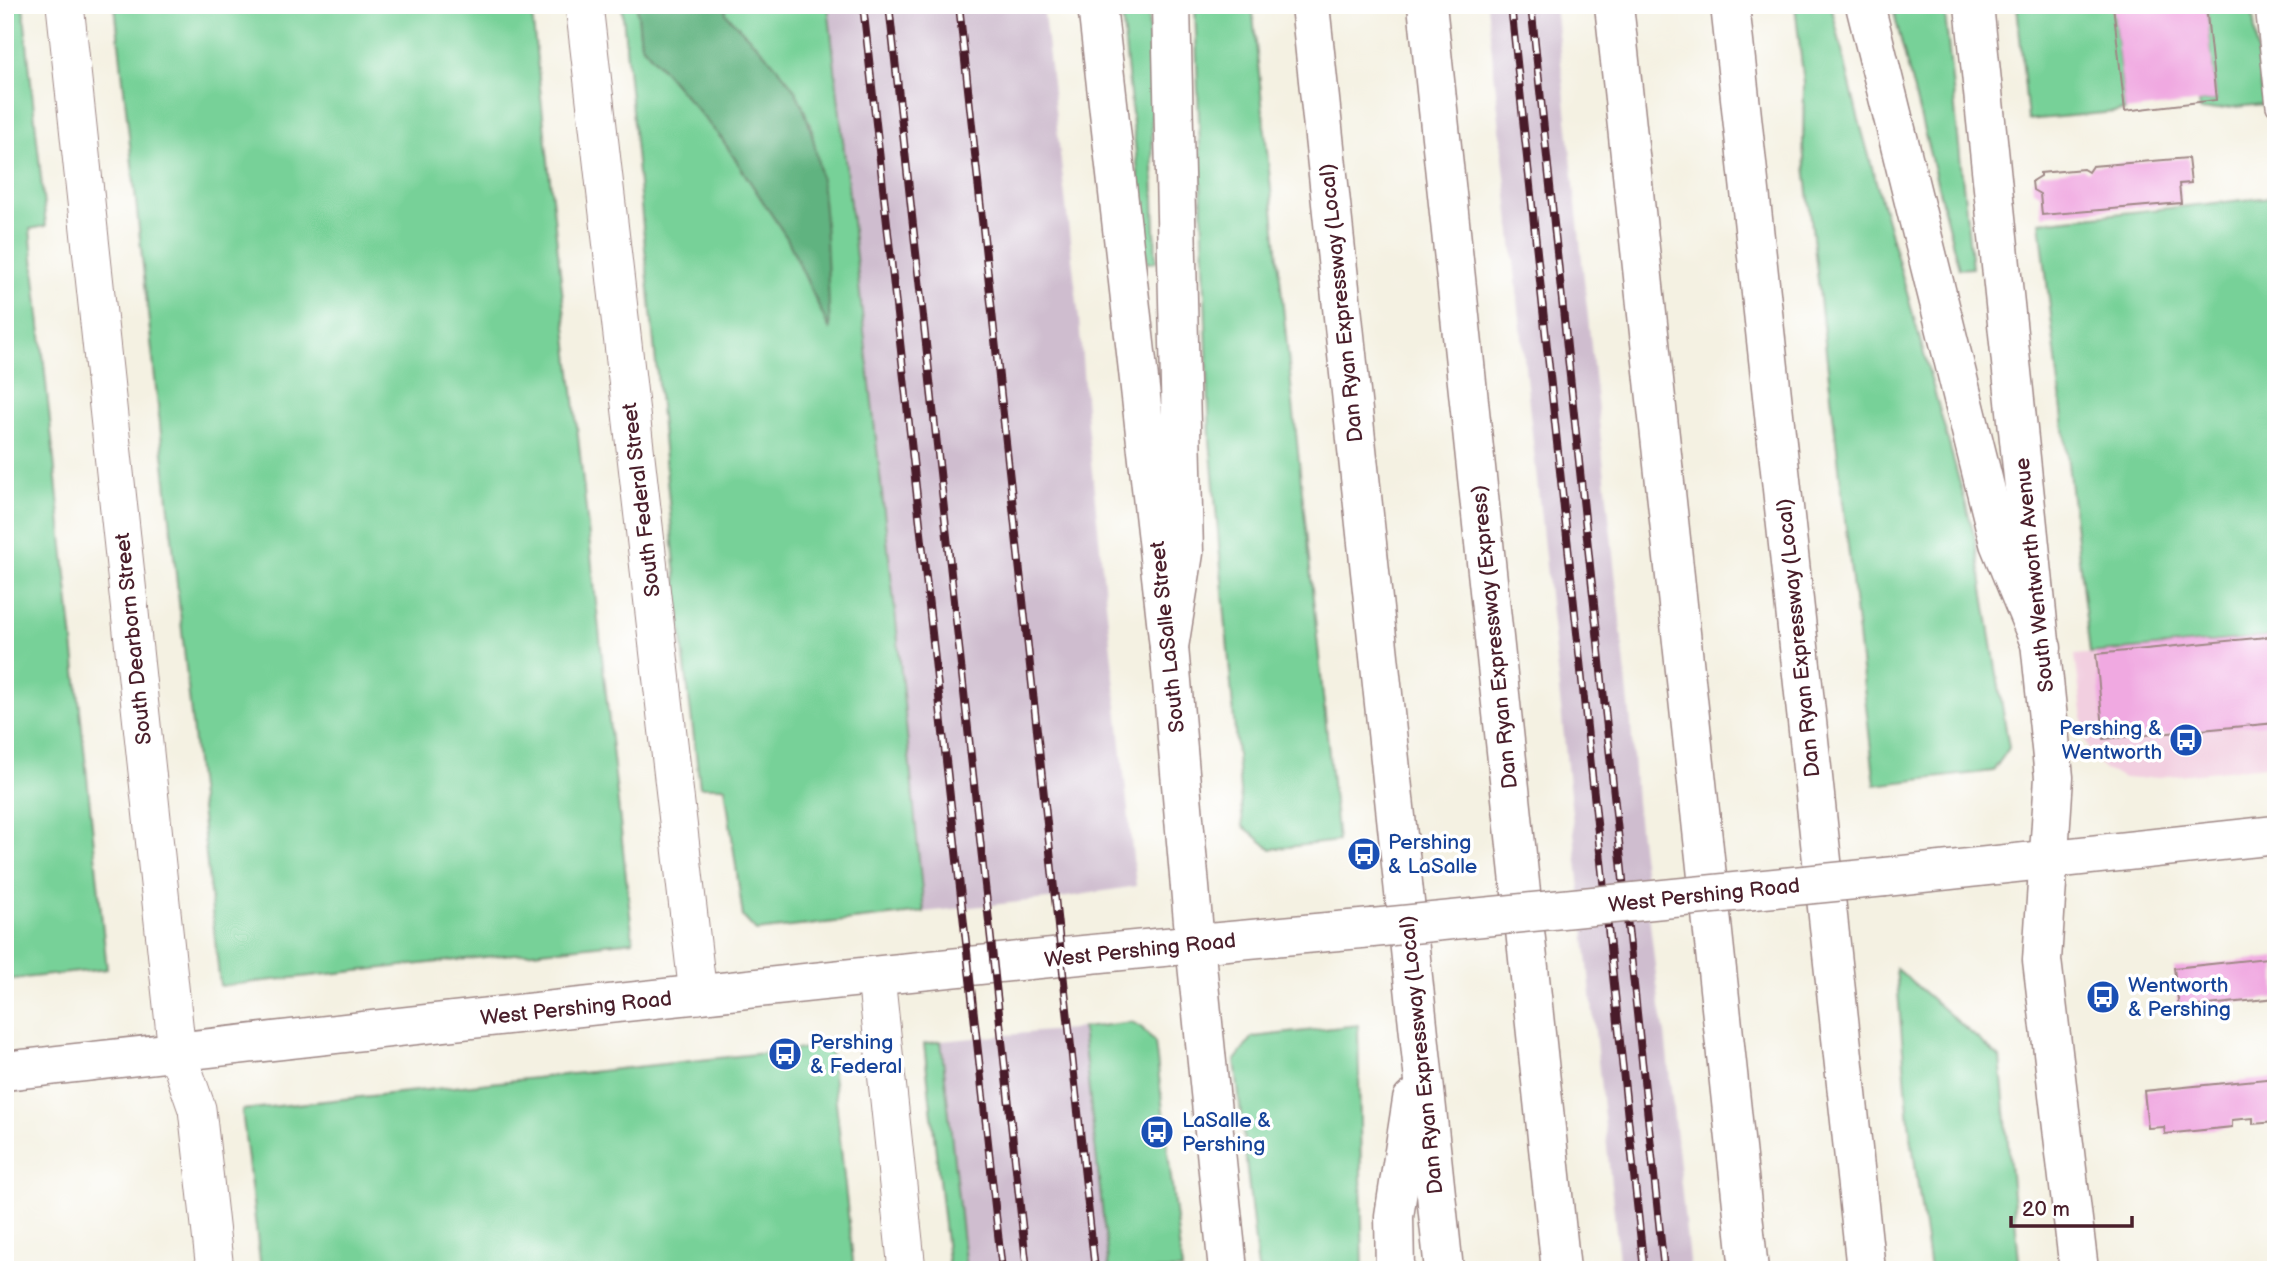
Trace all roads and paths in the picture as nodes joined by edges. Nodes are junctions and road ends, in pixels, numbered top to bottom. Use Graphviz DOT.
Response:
graph roads {
  1 [pos="65,5"];
  2 [pos="584,5"];
  3 [pos="1097,5"];
  4 [pos="1171,5"];
  5 [pos="1310,5"];
  6 [pos="1427,5"];
  7 [pos="1615,5"];
  8 [pos="1730,5"];
  9 [pos="1865,5"];
  10 [pos="1974,5"];
  11 [pos="2265,5"];
  12 [pos="2276,106"];
  13 [pos="1169,647"];
  14 [pos="2042,648"];
  15 [pos="2276,835"];
  16 [pos="2050,860"];
  17 [pos="1195,944"];
  18 [pos="876,977"];
  19 [pos="698,995"];
  20 [pos="1420,1046"];
  21 [pos="177,1052"];
  22 [pos="5,1071"];
  23 [pos="215,1270"];
  24 [pos="907,1270"];
  25 [pos="1228,1270"];
  26 [pos="1395,1270"];
  27 [pos="1444,1270"];
  28 [pos="1561,1270"];
  29 [pos="1749,1270"];
  30 [pos="1866,1270"];
  31 [pos="2079,1270"];
  1 -- 21 [label="street, South Dearborn Street"];
  2 -- 19 [label="street, South Federal Street"];
  3 -- 13 [label="main road, South LaSalle Street"];
  4 -- 13 [label="main road"];
  5 -- 20 [label="main road, Dan Ryan Expressway (Local)"];
  6 -- 28 [label="main road, Dan Ryan Expressway (Express)"];
  7 -- 29 [label="main road"];
  8 -- 30 [label="main road, Dan Ryan Expressway (Local)"];
  9 -- 14 [label="main road"];
  10 -- 14 [label="main road, South Wentworth Avenue"];
  11 -- 12 [label="lane"];
  13 -- 17 [label="main road, South LaSalle Street"];
  14 -- 16 [label="main road, South Wentworth Avenue"];
  15 -- 16 [label="main road, West Pershing Road"];
  16 -- 17 [label="main road, West Pershing Road, bridge"];
  16 -- 31 [label="main road, South Wentworth Avenue"];
  17 -- 18 [label="main road, West Pershing Road"];
  17 -- 25 [label="main road, South LaSalle Street"];
  18 -- 19 [label="main road, West Pershing Road"];
  18 -- 24 [label="street"];
  19 -- 21 [label="main road, West Pershing Road"];
  20 -- 26 [label="main road"];
  20 -- 27 [label="main road, Dan Ryan Expressway (Local)"];
  21 -- 22 [label="main road, West Pershing Road"];
  21 -- 23 [label="street, South Dearborn Street"];
}
